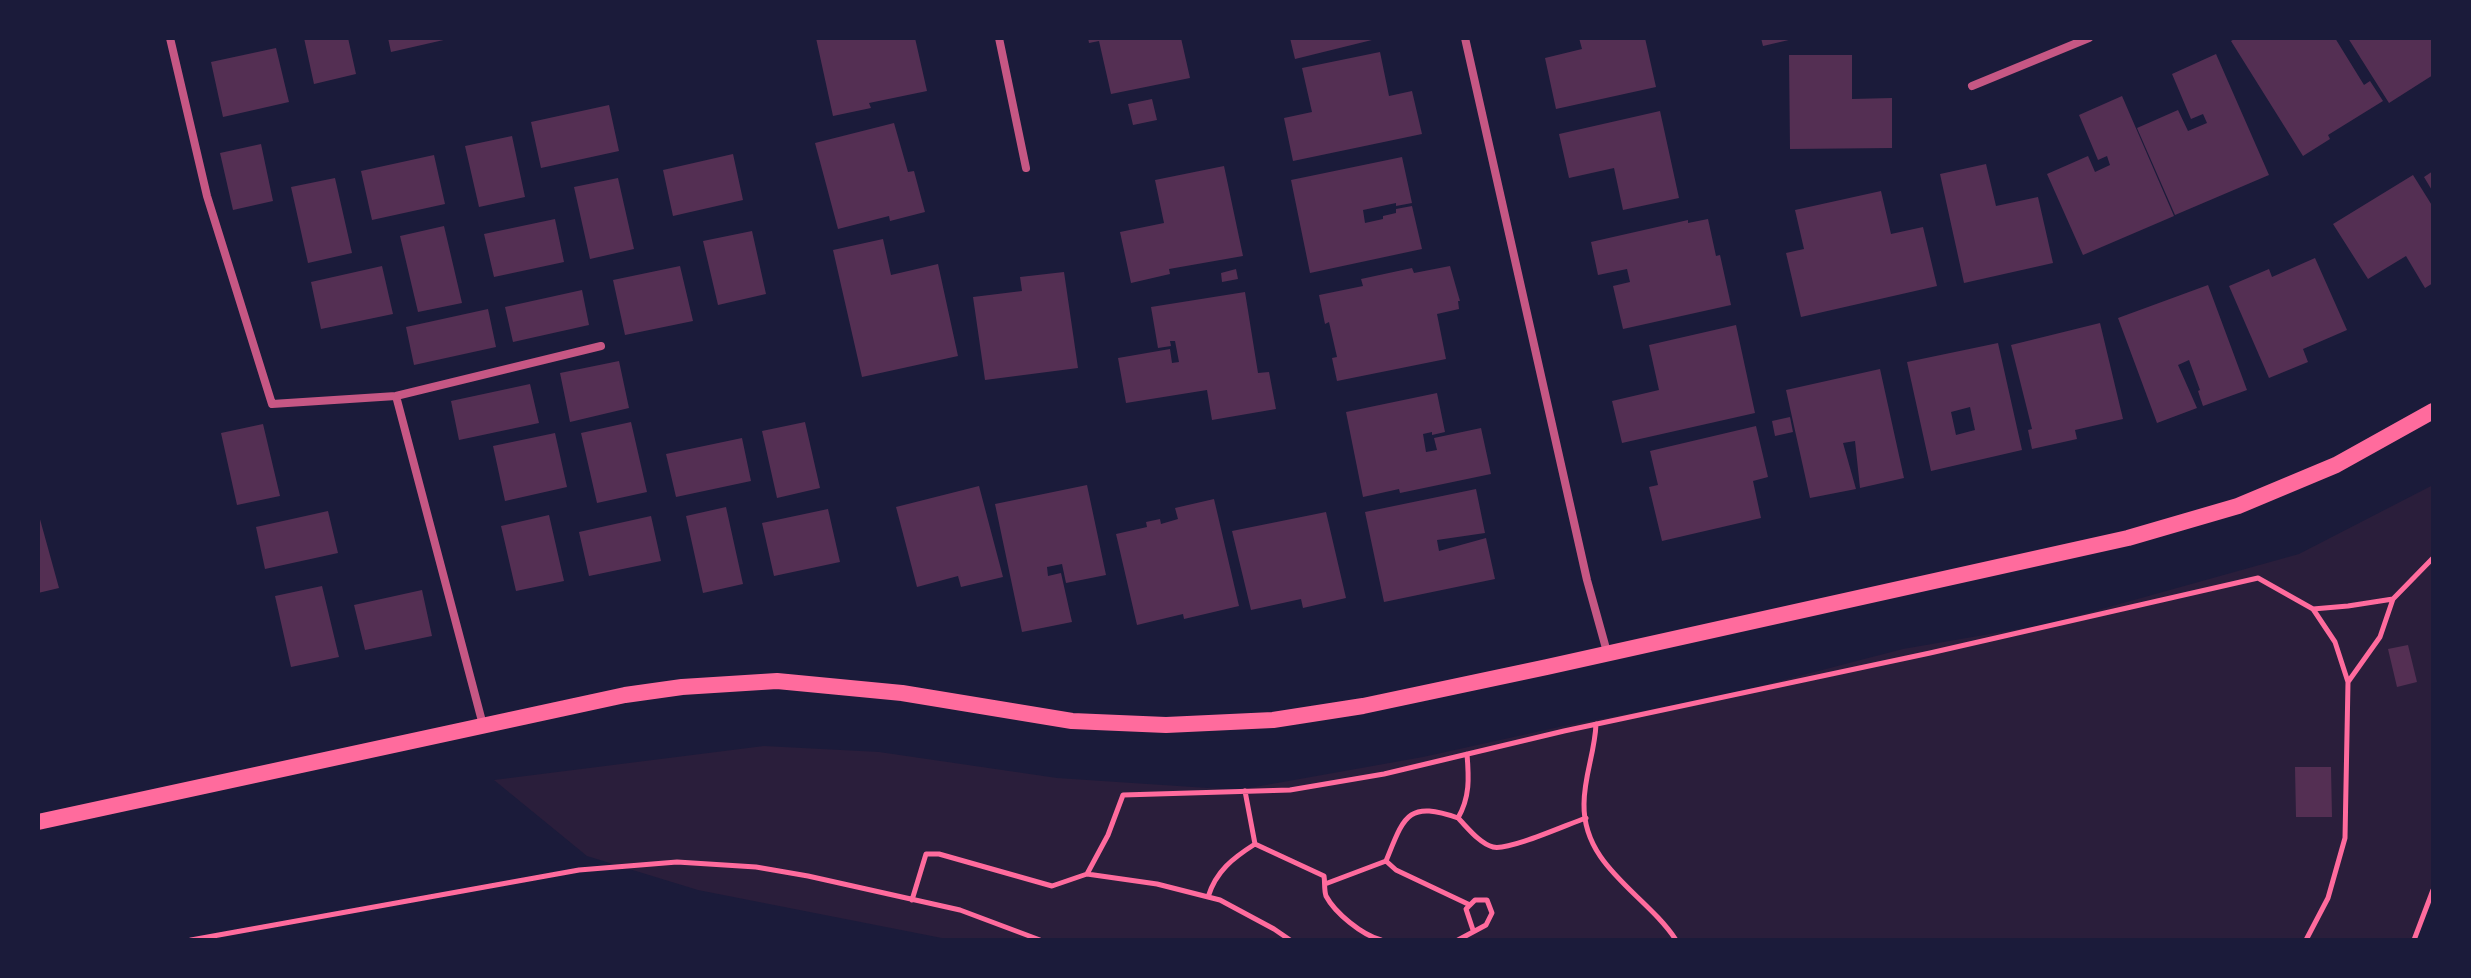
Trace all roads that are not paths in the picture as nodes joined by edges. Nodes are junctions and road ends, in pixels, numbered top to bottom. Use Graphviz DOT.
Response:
graph roads {
  1 [pos="170,38"];
  2 [pos="999,38"];
  3 [pos="1465,38"];
  4 [pos="2089,38"];
  5 [pos="1972,86"];
  6 [pos="1026,168"];
  7 [pos="601,346"];
  8 [pos="396,396"];
  9 [pos="2433,411"];
  10 [pos="1607,652"];
  11 [pos="483,725"];
  12 [pos="38,822"];
  1 -- 8 [label="street"];
  2 -- 6 [label="street"];
  3 -- 10 [label="street"];
  4 -- 5 [label="street"];
  7 -- 8 [label="street"];
  8 -- 11 [label="street"];
  9 -- 10 [label="main road"];
  10 -- 11 [label="main road"];
  11 -- 12 [label="main road"];
}
